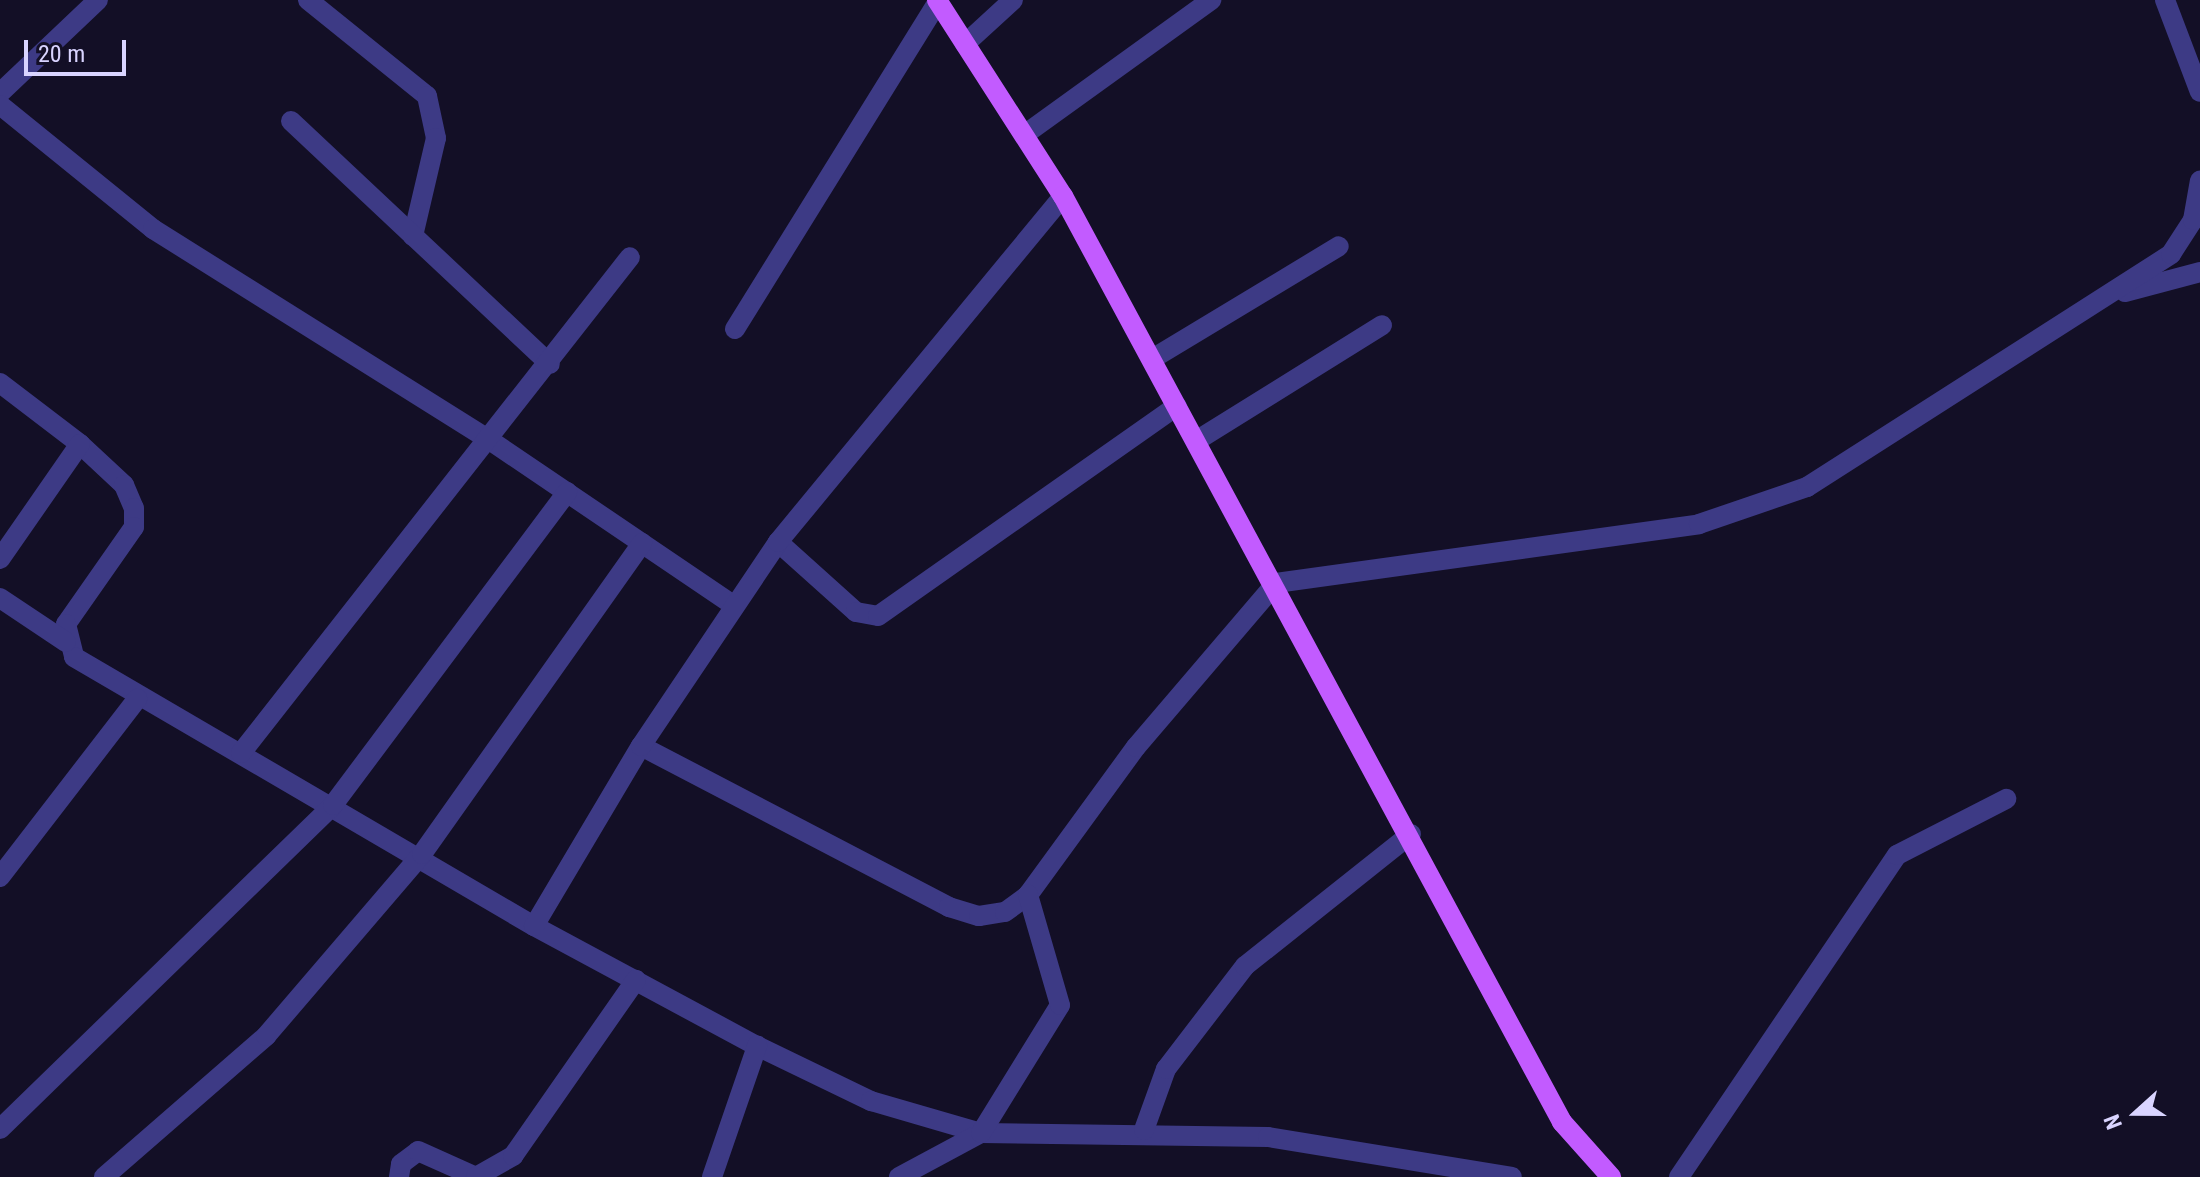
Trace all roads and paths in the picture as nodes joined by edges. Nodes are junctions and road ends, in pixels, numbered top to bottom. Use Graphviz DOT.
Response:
graph roads {
  1 [pos="98,0"];
  2 [pos="308,0"];
  3 [pos="1013,0"];
  4 [pos="1211,0"];
  5 [pos="2165,0"];
  6 [pos="938,1"];
  7 [pos="965,44"];
  8 [pos="2200,92"];
  9 [pos="0,93"];
  10 [pos="0,105"];
  11 [pos="291,121"];
  12 [pos="1024,135"];
  13 [pos="2200,181"];
  14 [pos="1063,196"];
  15 [pos="413,236"];
  16 [pos="1339,246"];
  17 [pos="630,257"];
  18 [pos="2200,272"];
  19 [pos="2109,296"];
  20 [pos="1382,325"];
  21 [pos="735,329"];
  22 [pos="1152,359"];
  23 [pos="550,364"];
  24 [pos="2,389"];
  25 [pos="1177,406"];
  26 [pos="491,441"];
  27 [pos="1196,441"];
  28 [pos="80,444"];
  29 [pos="567,492"];
  30 [pos="778,542"];
  31 [pos="642,543"];
  32 [pos="0,559"];
  33 [pos="1276,583"];
  34 [pos="0,598"];
  35 [pos="733,605"];
  36 [pos="66,642"];
  37 [pos="137,699"];
  38 [pos="641,746"];
  39 [pos="241,753"];
  40 [pos="2006,799"];
  41 [pos="333,805"];
  42 [pos="1411,834"];
  43 [pos="422,854"];
  44 [pos="0,877"];
  45 [pos="1028,895"];
  46 [pos="534,926"];
  47 [pos="636,980"];
  48 [pos="757,1046"];
  49 [pos="0,1129"];
  50 [pos="1144,1130"];
  51 [pos="981,1133"];
  52 [pos="104,1177"];
  53 [pos="399,1177"];
  54 [pos="712,1177"];
  55 [pos="899,1177"];
  56 [pos="1512,1177"];
  57 [pos="1611,1177"];
  58 [pos="1679,1177"];
  1 -- 9 [label="street"];
  2 -- 15 [label="street"];
  3 -- 7 [label="street"];
  4 -- 12 [label="street"];
  5 -- 8 [label="street"];
  6 -- 7 [label="main road"];
  6 -- 21 [label="street"];
  7 -- 12 [label="main road"];
  10 -- 26 [label="street"];
  11 -- 15 [label="street"];
  12 -- 14 [label="main road"];
  13 -- 19 [label="street"];
  14 -- 22 [label="main road"];
  14 -- 30 [label="street"];
  15 -- 23 [label="street"];
  16 -- 22 [label="street"];
  17 -- 23 [label="street"];
  18 -- 19 [label="street"];
  19 -- 33 [label="street"];
  20 -- 27 [label="street"];
  22 -- 25 [label="main road"];
  23 -- 26 [label="street"];
  24 -- 28 [label="street"];
  25 -- 27 [label="main road"];
  25 -- 30 [label="street"];
  26 -- 29 [label="street"];
  26 -- 39 [label="street"];
  27 -- 33 [label="main road"];
  28 -- 32 [label="street"];
  28 -- 36 [label="street"];
  29 -- 31 [label="street"];
  29 -- 41 [label="street"];
  30 -- 35 [label="street"];
  31 -- 35 [label="street"];
  31 -- 43 [label="street"];
  33 -- 42 [label="main road"];
  33 -- 45 [label="street"];
  34 -- 36 [label="street"];
  35 -- 38 [label="street"];
  36 -- 37 [label="street"];
  37 -- 39 [label="street"];
  37 -- 44 [label="street"];
  38 -- 45 [label="street"];
  38 -- 46 [label="street"];
  39 -- 41 [label="street"];
  40 -- 58 [label="street"];
  41 -- 43 [label="street"];
  41 -- 49 [label="street"];
  42 -- 50 [label="street"];
  42 -- 57 [label="main road"];
  43 -- 46 [label="street"];
  43 -- 52 [label="street"];
  45 -- 51 [label="street"];
  46 -- 47 [label="street"];
  47 -- 48 [label="street"];
  47 -- 53 [label="street"];
  48 -- 51 [label="street"];
  48 -- 54 [label="street"];
  50 -- 51 [label="street"];
  50 -- 56 [label="street"];
  51 -- 55 [label="street"];
}
